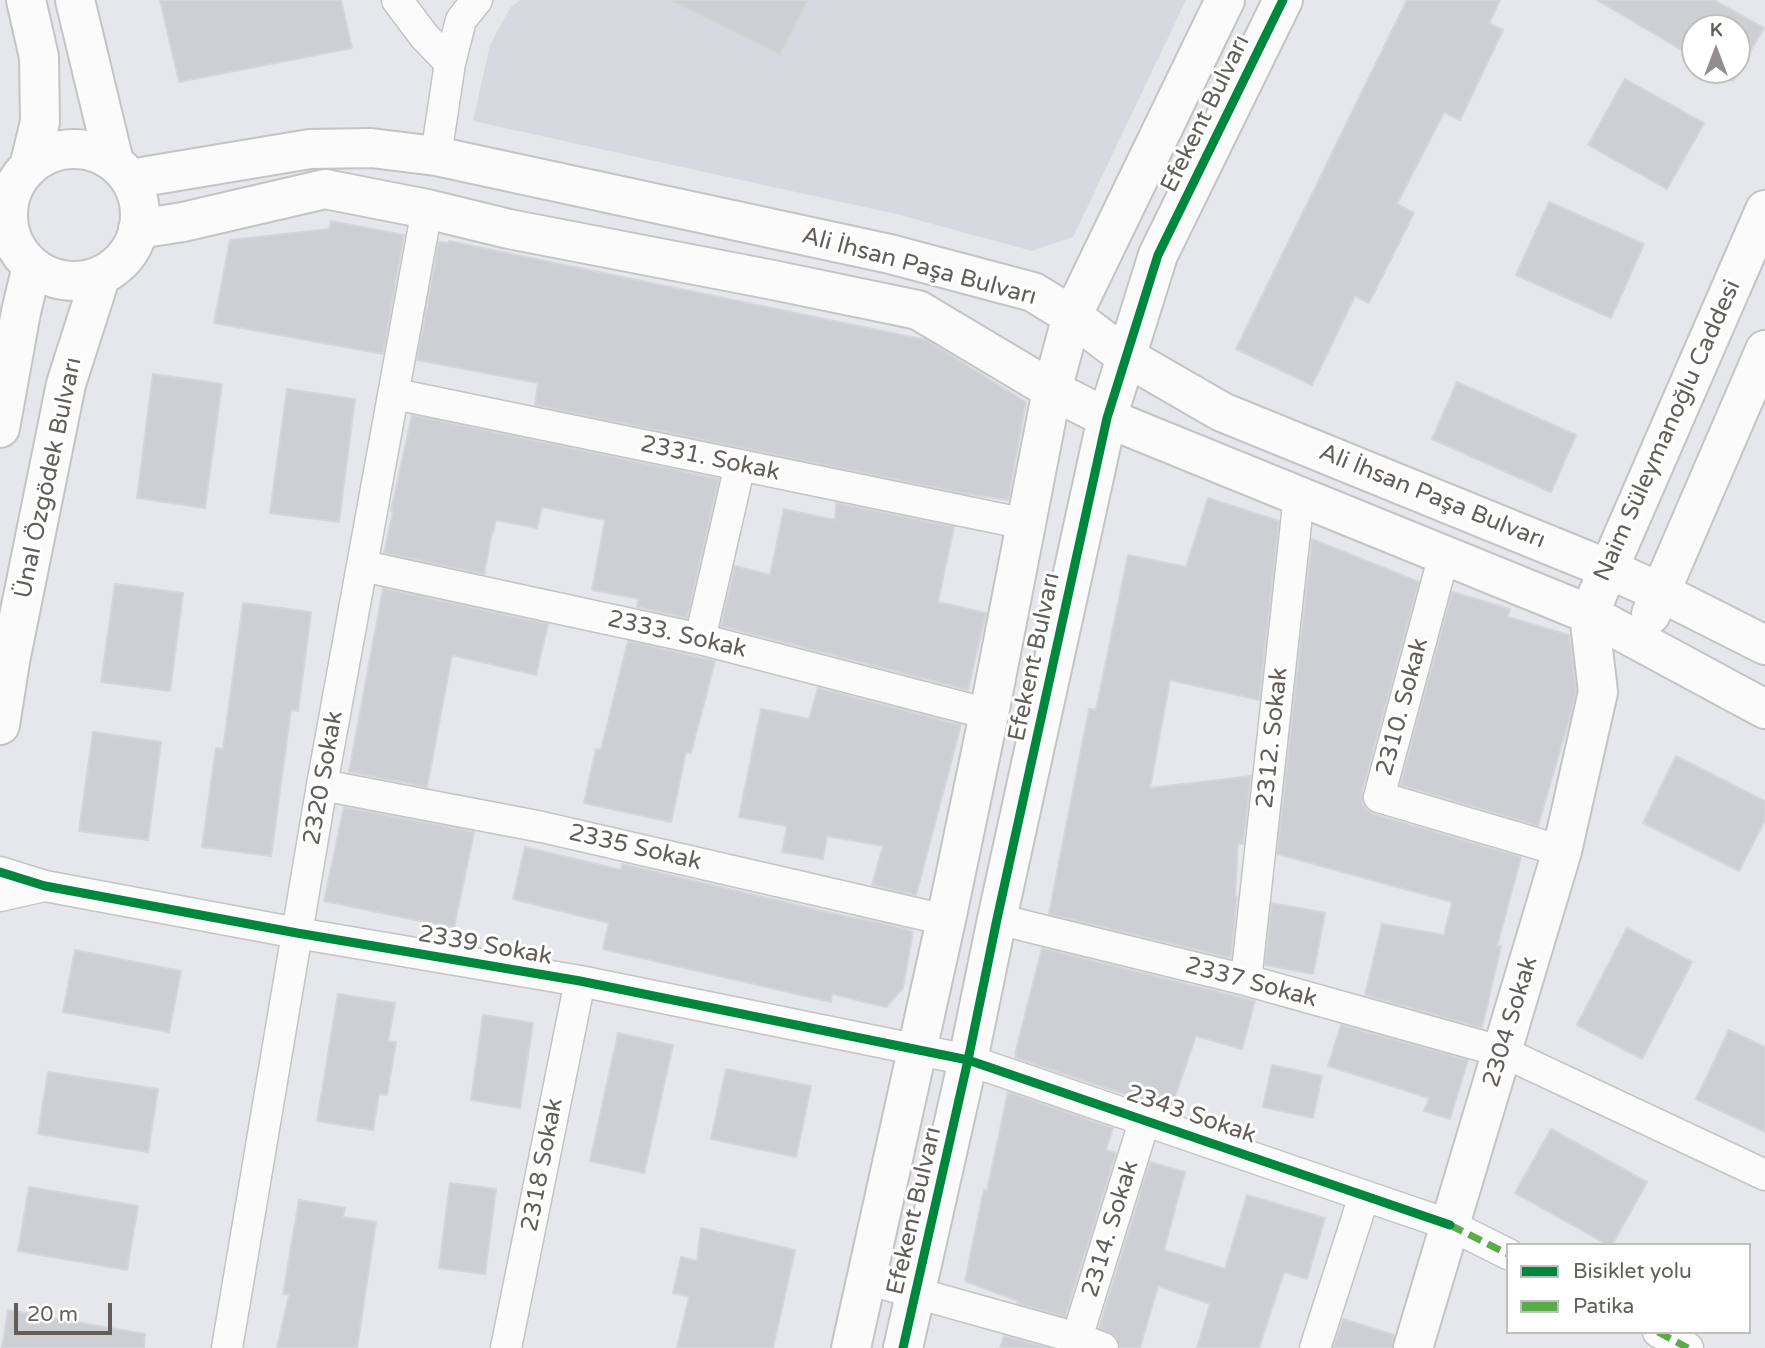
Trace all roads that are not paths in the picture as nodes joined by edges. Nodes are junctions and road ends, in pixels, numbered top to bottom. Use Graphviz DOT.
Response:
graph roads {
  1 [pos="26,0"];
  2 [pos="75,0"];
  3 [pos="397,0"];
  4 [pos="477,0"];
  5 [pos="1225,0"];
  6 [pos="1283,0"];
  7 [pos="450,63"];
  8 [pos="436,156"];
  9 [pos="122,170"];
  10 [pos="15,179"];
  11 [pos="428,209"];
  12 [pos="1765,210"];
  13 [pos="138,229"];
  14 [pos="17,255"];
  15 [pos="101,275"];
  16 [pos="1072,316"];
  17 [pos="1765,350"];
  18 [pos="1125,356"];
  19 [pos="1052,390"];
  20 [pos="395,394"];
  21 [pos="1107,418"];
  22 [pos="0,428"];
  23 [pos="740,465"];
  24 [pos="1299,496"];
  25 [pos="1026,524"];
  26 [pos="1444,555"];
  27 [pos="363,566"];
  28 [pos="1608,569"];
  29 [pos="1660,592"];
  30 [pos="1589,614"];
  31 [pos="701,639"];
  32 [pos="1640,641"];
  33 [pos="1765,645"];
  34 [pos="1598,692"];
  35 [pos="1765,709"];
  36 [pos="989,714"];
  37 [pos="0,725"];
  38 [pos="322,785"];
  39 [pos="1562,851"];
  40 [pos="0,872"];
  41 [pos="45,886"];
  42 [pos="0,896"];
  43 [pos="997,919"];
  44 [pos="946,920"];
  45 [pos="297,933"];
  46 [pos="1246,980"];
  47 [pos="580,982"];
  48 [pos="917,1051"];
  49 [pos="1503,1052"];
  50 [pos="968,1060"];
  51 [pos="1145,1119"];
  52 [pos="1765,1175"];
  53 [pos="1364,1196"];
  54 [pos="1450,1224"];
  55 [pos="1506,1253"];
  56 [pos="866,1279"];
  57 [pos="916,1292"];
  58 [pos="1662,1334"];
  59 [pos="1090,1343"];
  60 [pos="227,1348"];
  61 [pos="506,1348"];
  62 [pos="851,1348"];
  63 [pos="903,1348"];
  64 [pos="1315,1348"];
  65 [pos="1413,1348"];
  66 [pos="1688,1348"];
  1 -- 10 [label="main road"];
  2 -- 9 [label="main road"];
  3 -- 7 [label="street"];
  4 -- 7 [label="street"];
  5 -- 16 [label="main road, Efekent Bulvarı"];
  6 -- 18 [label="main road, Efekent Bulvarı"];
  7 -- 8 [label="street"];
  8 -- 9 [label="main road, Ali İhsan Paşa Bulvarı"];
  8 -- 16 [label="main road, Ali İhsan Paşa Bulvarı"];
  9 -- 10 [label="main road"];
  9 -- 13 [label="main road"];
  10 -- 14 [label="main road"];
  11 -- 13 [label="main road, Ali İhsan Paşa Bulvarı"];
  11 -- 19 [label="main road, Ali İhsan Paşa Bulvarı"];
  11 -- 20 [label="street, 2320 Sokak"];
  12 -- 28 [label="main road, Naim Süleymanoğlu Caddesi"];
  13 -- 15 [label="main road"];
  14 -- 15 [label="main road"];
  14 -- 22 [label="main road"];
  15 -- 37 [label="main road, Ünal Özgödek Bulvarı"];
  16 -- 18 [label="main road, Ali İhsan Paşa Bulvarı"];
  16 -- 19 [label="main road, Efekent Bulvarı"];
  17 -- 29 [label="main road"];
  18 -- 21 [label="main road, Efekent Bulvarı"];
  18 -- 28 [label="main road, Ali İhsan Paşa Bulvarı"];
  19 -- 21 [label="main road, Ali İhsan Paşa Bulvarı"];
  19 -- 25 [label="main road, Efekent Bulvarı"];
  20 -- 23 [label="street, 2331. Sokak"];
  20 -- 27 [label="street, 2320 Sokak"];
  21 -- 24 [label="main road, Ali İhsan Paşa Bulvarı"];
  21 -- 43 [label="main road, Efekent Bulvarı"];
  23 -- 25 [label="street, 2331. Sokak"];
  23 -- 31 [label="street"];
  24 -- 26 [label="main road, Ali İhsan Paşa Bulvarı"];
  24 -- 46 [label="street, 2312. Sokak"];
  25 -- 36 [label="main road, Efekent Bulvarı"];
  26 -- 30 [label="main road, Ali İhsan Paşa Bulvarı"];
  26 -- 39 [label="street, 2310. Sokak"];
  27 -- 31 [label="street, 2333. Sokak"];
  27 -- 38 [label="street, 2320 Sokak"];
  28 -- 29 [label="main road, Ali İhsan Paşa Bulvarı"];
  28 -- 30 [label="main road, Naim Süleymanoğlu Caddesi"];
  29 -- 32 [label="main road"];
  29 -- 33 [label="main road, Ali İhsan Paşa Bulvarı"];
  30 -- 32 [label="main road, Ali İhsan Paşa Bulvarı"];
  30 -- 34 [label="main road"];
  31 -- 36 [label="street, 2333. Sokak"];
  32 -- 34 [label="main road"];
  32 -- 35 [label="main road, Ali İhsan Paşa Bulvarı"];
  34 -- 39 [label="main road, 2304 Sokak"];
  36 -- 44 [label="main road, Efekent Bulvarı"];
  38 -- 44 [label="street, 2335 Sokak"];
  38 -- 45 [label="street, 2320 Sokak"];
  39 -- 49 [label="main road, 2304 Sokak"];
  40 -- 41 [label="street, 2339 Sokak"];
  41 -- 42 [label="street"];
  41 -- 45 [label="street, 2339 Sokak"];
  43 -- 46 [label="street, 2337 Sokak"];
  43 -- 50 [label="main road, Efekent Bulvarı"];
  44 -- 48 [label="main road, Efekent Bulvarı"];
  45 -- 47 [label="street, 2339 Sokak"];
  45 -- 60 [label="street, 2320 Sokak"];
  46 -- 49 [label="street, 2337 Sokak"];
  47 -- 48 [label="street, 2339 Sokak"];
  47 -- 61 [label="street, 2318 Sokak"];
  48 -- 50 [label="street, 2343 Sokak"];
  48 -- 56 [label="main road, Efekent Bulvarı"];
  49 -- 52 [label="street, 2337 Sokak"];
  49 -- 54 [label="main road, 2304 Sokak"];
  50 -- 51 [label="street, 2343 Sokak"];
  50 -- 57 [label="main road, Efekent Bulvarı"];
  51 -- 53 [label="street, 2343 Sokak"];
  51 -- 59 [label="street, 2314. Sokak"];
  53 -- 54 [label="street, 2343 Sokak"];
  53 -- 64 [label="street"];
  54 -- 55 [label="street, 2343 Sokak"];
  54 -- 65 [label="main road, 2304 Sokak"];
  56 -- 57 [label="street"];
  56 -- 62 [label="main road, Efekent Bulvarı"];
  57 -- 59 [label="street"];
  57 -- 63 [label="main road, Efekent Bulvarı"];
  58 -- 66 [label="street"];
}
